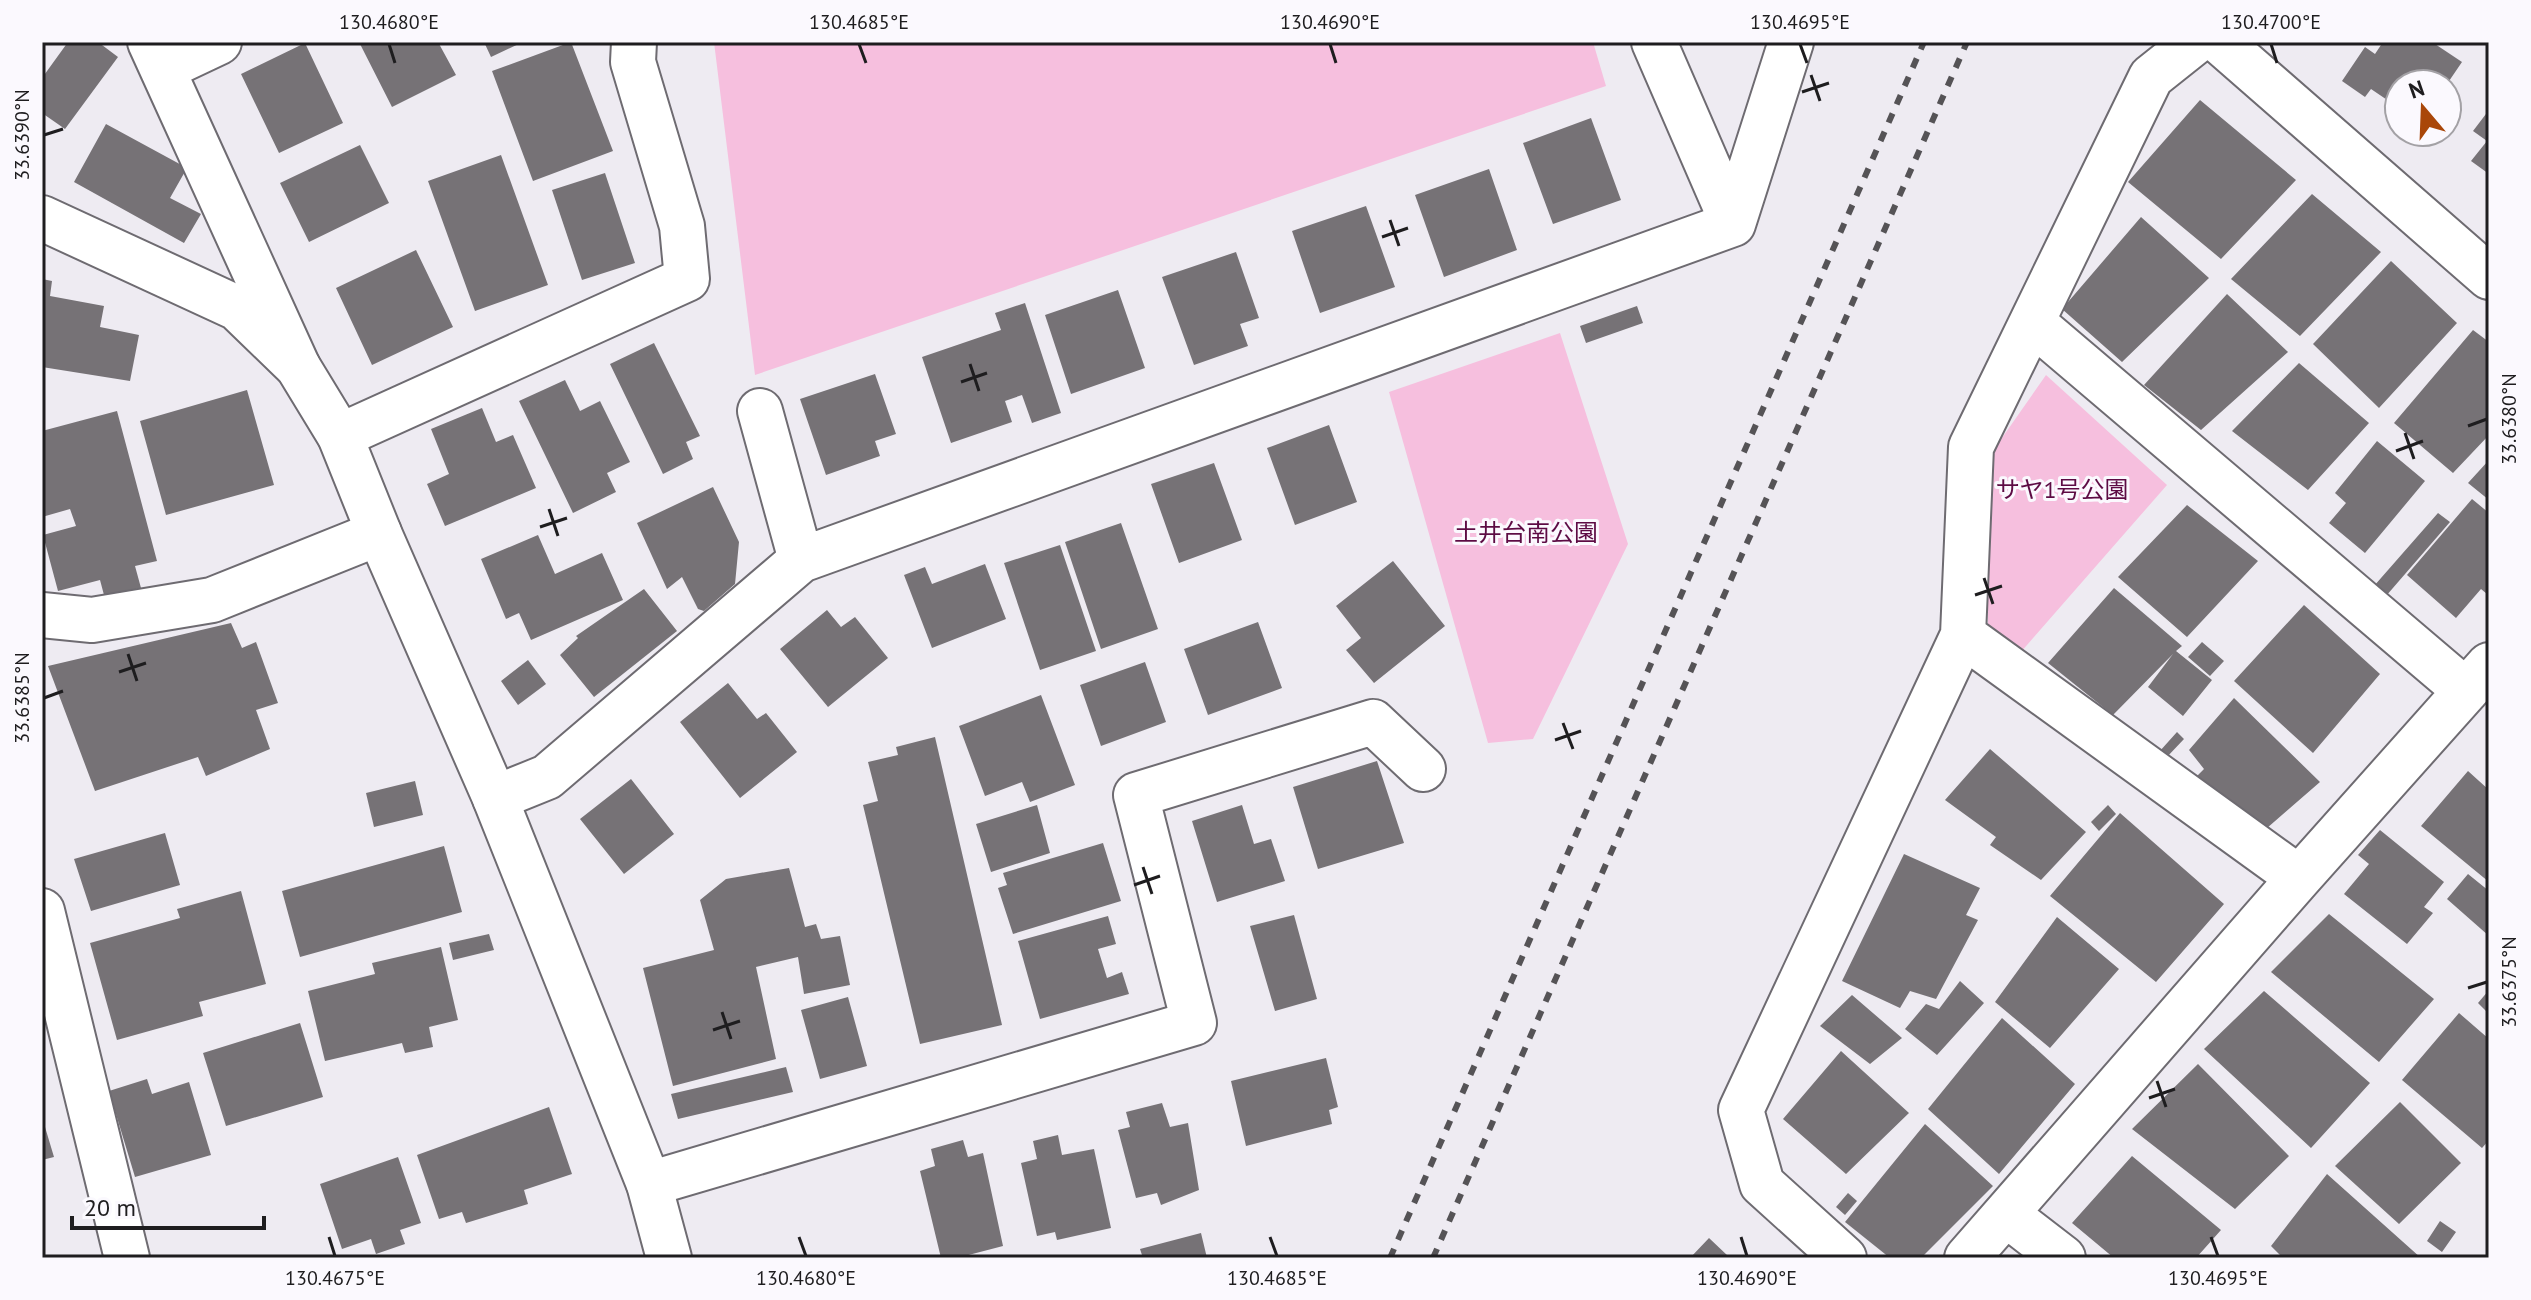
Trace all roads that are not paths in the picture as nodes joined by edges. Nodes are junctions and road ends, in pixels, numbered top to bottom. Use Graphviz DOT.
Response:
graph roads {
  1 [pos="219,42"];
  2 [pos="634,42"];
  3 [pos="1654,42"];
  4 [pos="1791,42"];
  5 [pos="2195,42"];
  6 [pos="2220,42"];
  7 [pos="157,55"];
  8 [pos="42,218"];
  9 [pos="1733,224"];
  10 [pos="2489,277"];
  11 [pos="2032,322"];
  12 [pos="298,367"];
  13 [pos="760,411"];
  14 [pos="340,436"];
  15 [pos="379,533"];
  16 [pos="801,560"];
  17 [pos="42,615"];
  18 [pos="1963,635"];
  19 [pos="2478,678"];
  20 [pos="1423,769"];
  21 [pos="495,798"];
  22 [pos="2299,878"];
  23 [pos="42,911"];
  24 [pos="649,1184"];
  25 [pos="2006,1214"];
  26 [pos="127,1258"];
  27 [pos="669,1258"];
  28 [pos="1844,1258"];
  29 [pos="1967,1258"];
  30 [pos="2063,1258"];
  1 -- 7 [label="street"];
  2 -- 14 [label="street"];
  3 -- 9 [label="street"];
  4 -- 9 [label="street"];
  5 -- 11 [label="street"];
  6 -- 10 [label="street"];
  7 -- 12 [label="street"];
  8 -- 12 [label="street"];
  9 -- 16 [label="street"];
  11 -- 18 [label="street"];
  11 -- 19 [label="street"];
  12 -- 14 [label="street"];
  13 -- 16 [label="street"];
  14 -- 15 [label="street"];
  15 -- 17 [label="street"];
  15 -- 21 [label="street"];
  16 -- 21 [label="street"];
  18 -- 22 [label="street"];
  18 -- 28 [label="street"];
  19 -- 22 [label="street"];
  20 -- 24 [label="street"];
  21 -- 24 [label="street"];
  22 -- 25 [label="street"];
  23 -- 26 [label="street"];
  24 -- 27 [label="street"];
  25 -- 29 [label="street"];
  25 -- 30 [label="street"];
}
